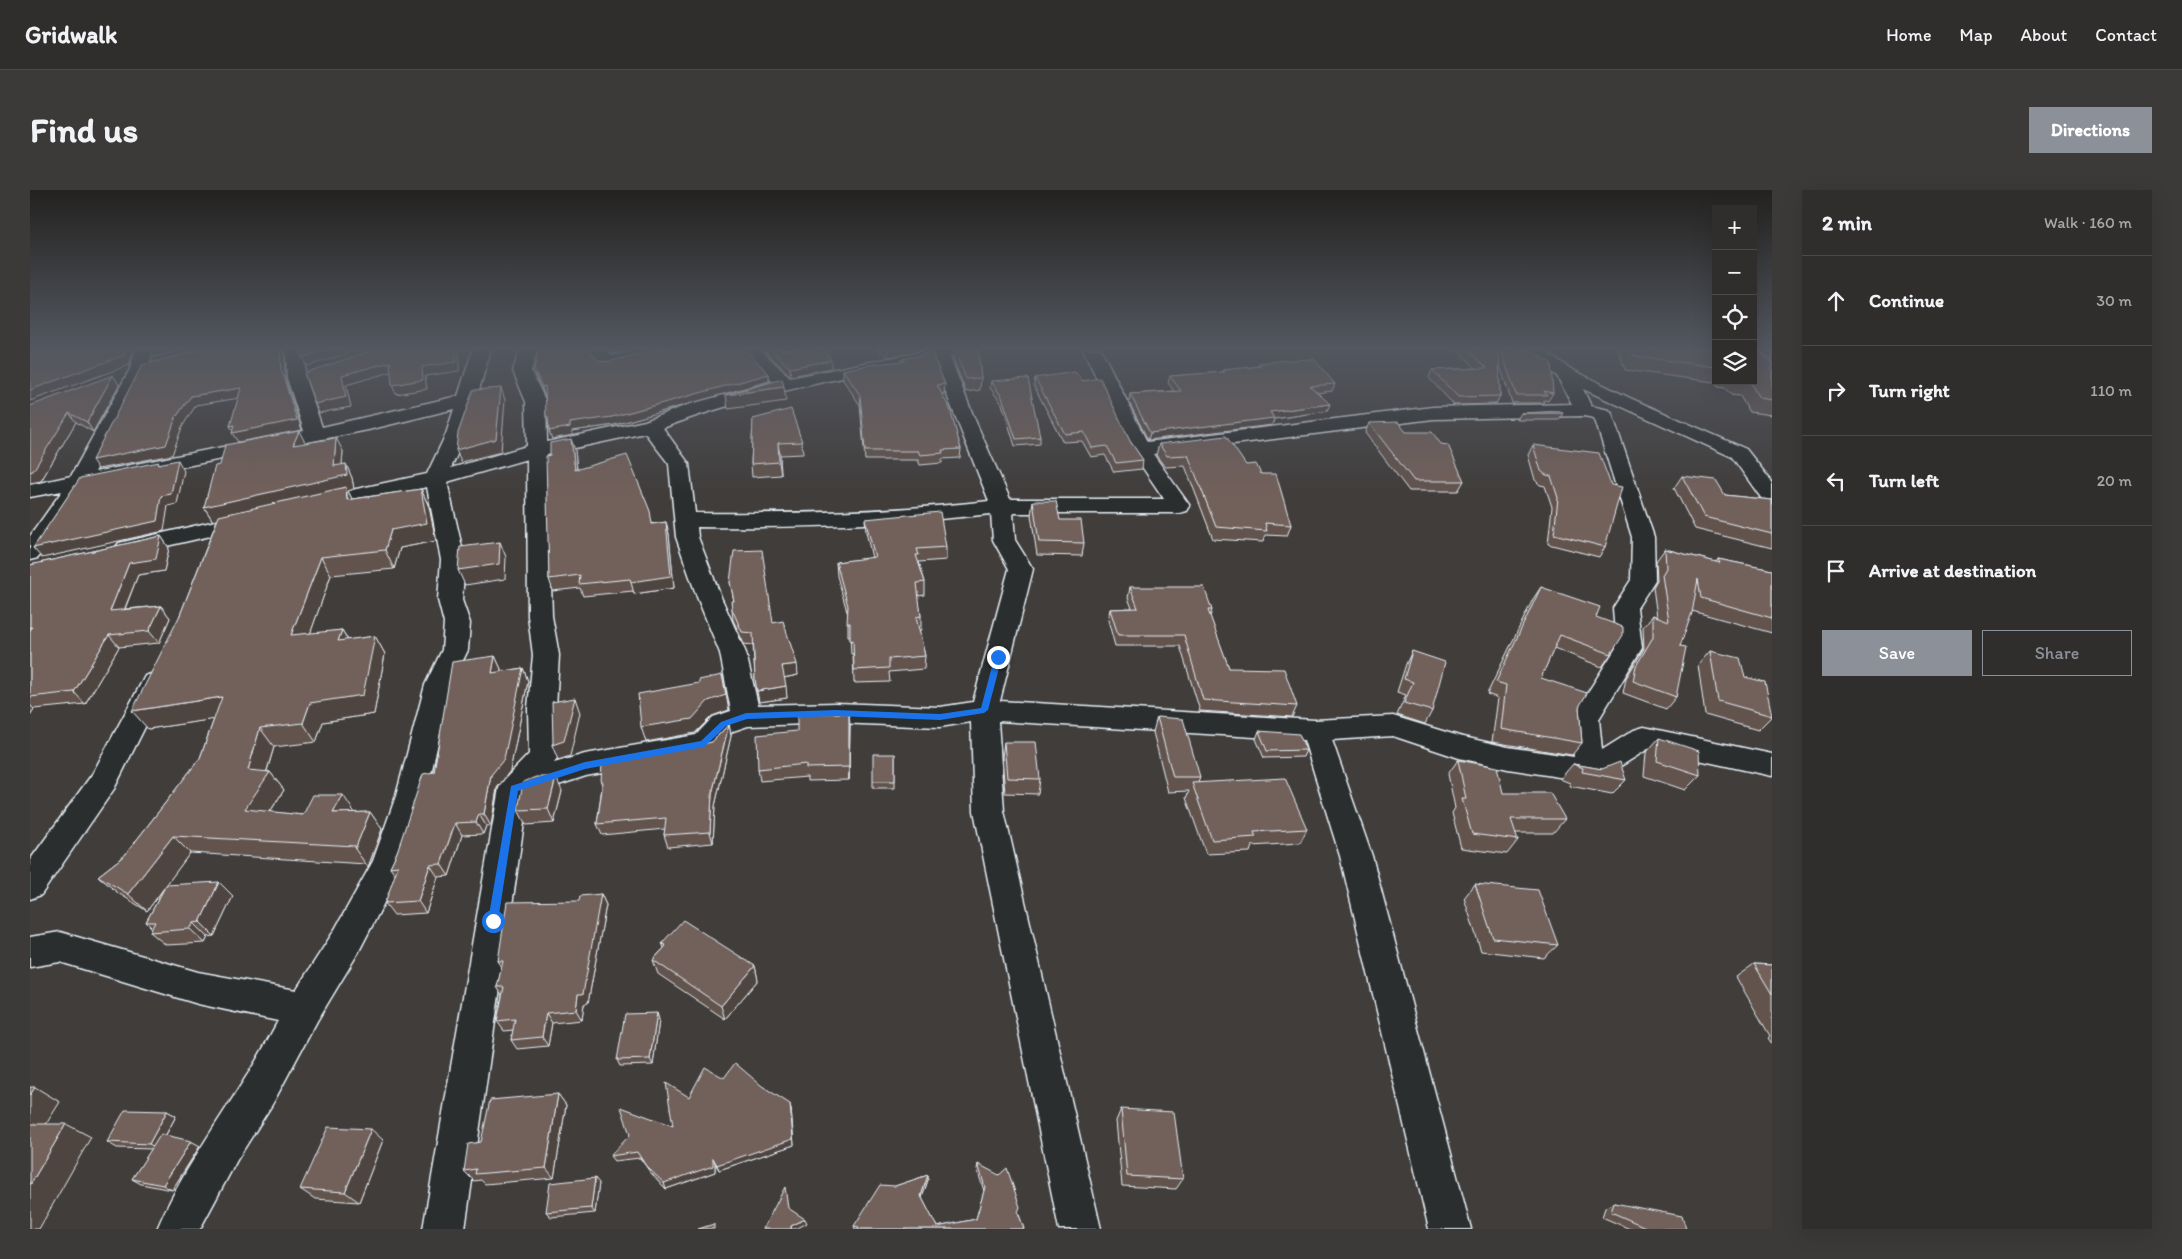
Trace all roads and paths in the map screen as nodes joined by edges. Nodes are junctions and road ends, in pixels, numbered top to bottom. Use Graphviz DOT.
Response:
graph roads {
  1 [pos="130,397"];
  2 [pos="303,397"];
  3 [pos="534,397"];
  4 [pos="735,397"];
  5 [pos="956,397"];
  6 [pos="1115,397"];
  7 [pos="1578,397"];
  8 [pos="1614,397"];
  9 [pos="466,400"];
  10 [pos="1584,410"];
  11 [pos="650,426"];
  12 [pos="316,435"];
  13 [pos="1140,449"];
  14 [pos="536,450"];
  15 [pos="436,479"];
  16 [pos="80,480"];
  17 [pos="30,491"];
  18 [pos="1772,497"];
  19 [pos="1002,506"];
  20 [pos="685,520"];
  21 [pos="219,528"];
  22 [pos="210,551"];
  23 [pos="30,553"];
  24 [pos="106,553"];
  25 [pos="166,659"];
  26 [pos="984,710"];
  27 [pos="746,716"];
  28 [pos="1315,730"];
  29 [pos="1772,766"];
  30 [pos="1590,771"];
  31 [pos="514,788"];
  32 [pos="30,885"];
  33 [pos="30,952"];
  34 [pos="304,1009"];
  35 [pos="178,1229"];
  36 [pos="444,1229"];
  37 [pos="1080,1229"];
  38 [pos="1450,1229"];
  1 -- 16 [label="street"];
  2 -- 12 [label="street"];
  3 -- 14 [label="street"];
  4 -- 11 [label="street"];
  5 -- 19 [label="street"];
  6 -- 13 [label="street"];
  7 -- 10 [label="street"];
  8 -- 18 [label="street"];
  9 -- 12 [label="street"];
  9 -- 15 [label="street"];
  10 -- 13 [label="street"];
  10 -- 30 [label="street"];
  11 -- 14 [label="street"];
  11 -- 20 [label="street"];
  12 -- 16 [label="street"];
  13 -- 19 [label="street"];
  14 -- 15 [label="street"];
  14 -- 31 [label="street"];
  15 -- 21 [label="street"];
  15 -- 34 [label="street"];
  16 -- 17 [label="street"];
  16 -- 23 [label="street"];
  19 -- 20 [label="street"];
  19 -- 26 [label="street"];
  20 -- 27 [label="street"];
  21 -- 22 [label="street"];
  21 -- 24 [label="street"];
  25 -- 32 [label="street"];
  26 -- 27 [label="street"];
  26 -- 28 [label="street"];
  26 -- 37 [label="street"];
  27 -- 31 [label="street"];
  28 -- 30 [label="street"];
  28 -- 38 [label="street"];
  29 -- 30 [label="street"];
  31 -- 36 [label="street"];
  33 -- 34 [label="street"];
  34 -- 35 [label="street"];
}
